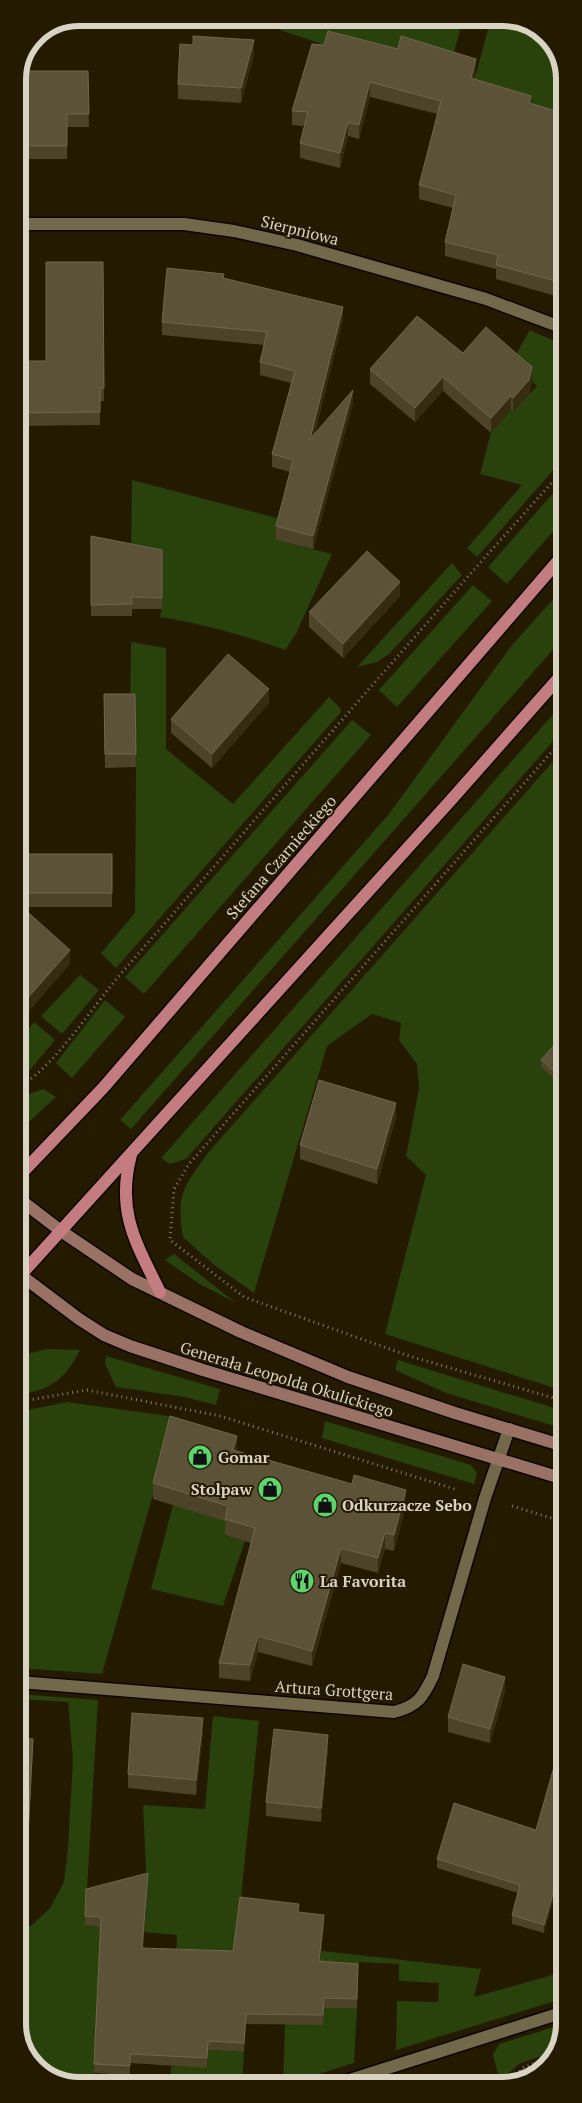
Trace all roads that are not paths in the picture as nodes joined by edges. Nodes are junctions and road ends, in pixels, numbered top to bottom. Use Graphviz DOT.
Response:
graph roads {
  1 [pos="26,224"];
  2 [pos="556,325"];
  3 [pos="556,563"];
  4 [pos="556,681"];
  5 [pos="132,1151"];
  6 [pos="26,1169"];
  7 [pos="26,1204"];
  8 [pos="61,1232"];
  9 [pos="26,1269"];
  10 [pos="26,1281"];
  11 [pos="160,1292"];
  12 [pos="509,1429"];
  13 [pos="556,1444"];
  14 [pos="497,1460"];
  15 [pos="556,1477"];
  16 [pos="26,1683"];
  17 [pos="556,2015"];
  18 [pos="359,2077"];
  1 -- 2 [label="street, Sierpniowa"];
  3 -- 6 [label="main road, Stefana Czarnieckiego"];
  4 -- 5 [label="main road"];
  5 -- 8 [label="main road"];
  5 -- 11 [label="main road"];
  7 -- 8 [label="main road, Generała Leopolda Okulickiego"];
  8 -- 9 [label="main road"];
  8 -- 11 [label="main road, Generała Leopolda Okulickiego"];
  10 -- 14 [label="main road, Generała Leopolda Okulickiego"];
  11 -- 12 [label="main road, Generała Leopolda Okulickiego"];
  12 -- 13 [label="main road, Generała Leopolda Okulickiego"];
  12 -- 14 [label="street, Artura Grottgera"];
  14 -- 15 [label="main road, Generała Leopolda Okulickiego"];
  14 -- 16 [label="street, Artura Grottgera"];
  17 -- 18 [label="street"];
}
